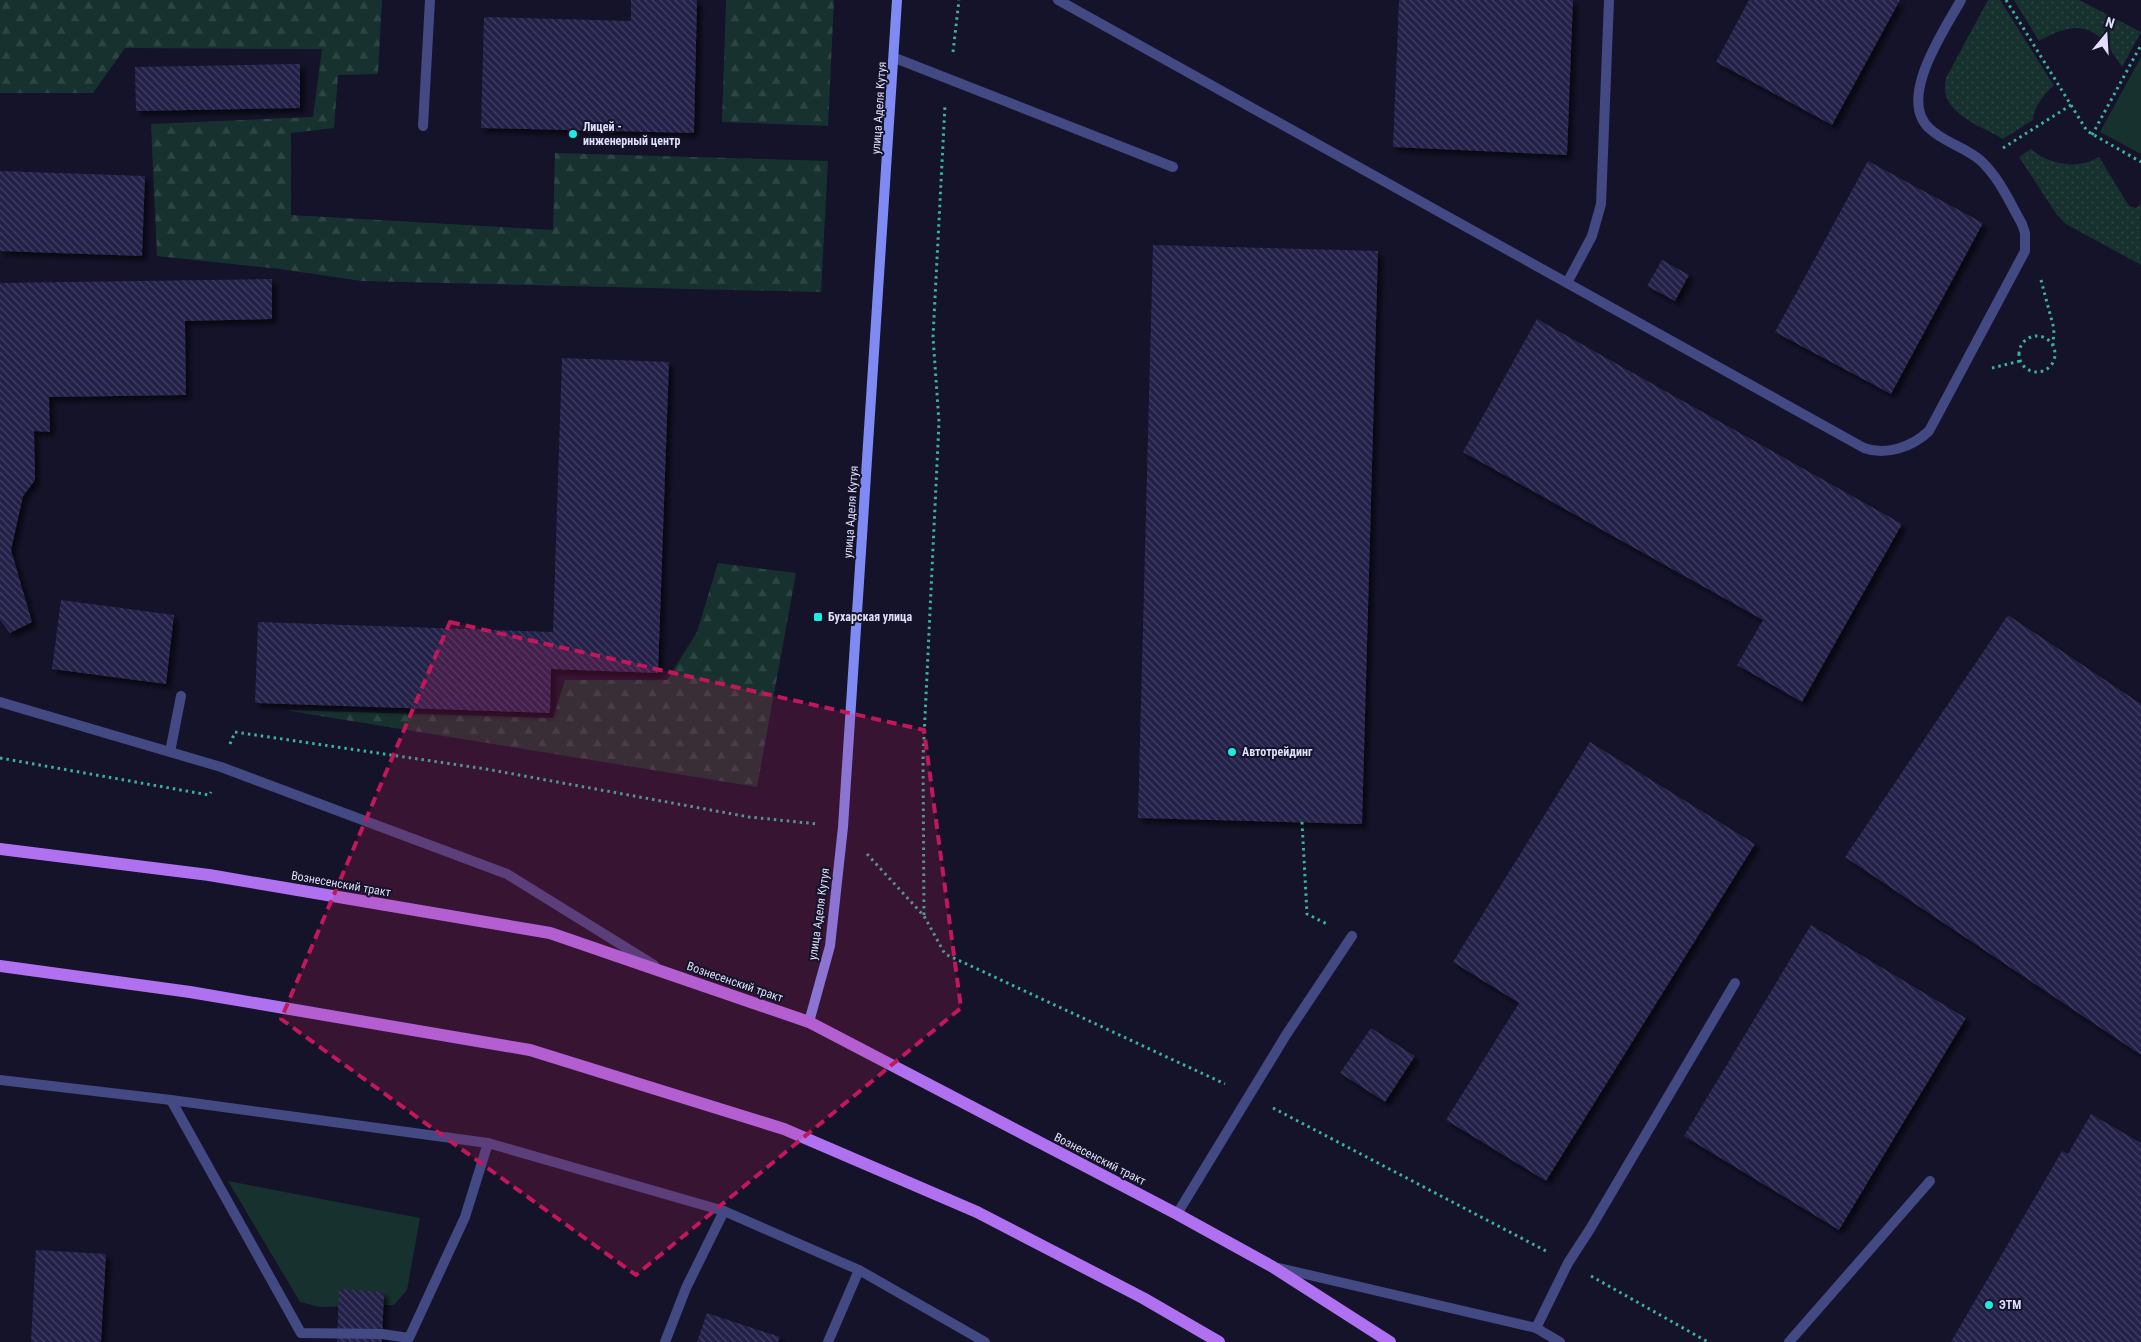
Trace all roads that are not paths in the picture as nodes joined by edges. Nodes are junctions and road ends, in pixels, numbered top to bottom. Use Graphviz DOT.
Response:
graph roads {
  1 [pos="430,0"];
  2 [pos="897,0"];
  3 [pos="1058,0"];
  4 [pos="1609,0"];
  5 [pos="1960,0"];
  6 [pos="895,58"];
  7 [pos="423,126"];
  8 [pos="1173,166"];
  9 [pos="1567,283"];
  10 [pos="181,696"];
  11 [pos="0,702"];
  12 [pos="170,752"];
  13 [pos="0,848"];
  14 [pos="1352,936"];
  15 [pos="0,966"];
  16 [pos="669,974"];
  17 [pos="1735,983"];
  18 [pos="809,1022"];
  19 [pos="0,1080"];
  20 [pos="171,1100"];
  21 [pos="488,1143"];
  22 [pos="1930,1181"];
  23 [pos="724,1211"];
  24 [pos="1177,1214"];
  25 [pos="1273,1267"];
  26 [pos="859,1270"];
  27 [pos="1536,1328"];
  28 [pos="665,1342"];
  29 [pos="828,1342"];
  30 [pos="985,1342"];
  31 [pos="1219,1342"];
  32 [pos="1390,1342"];
  33 [pos="1560,1342"];
  34 [pos="1789,1342"];
  1 -- 7 [label="street"];
  2 -- 6 [label="street, улица Аделя Кутуя"];
  3 -- 9 [label="street"];
  4 -- 9 [label="street"];
  5 -- 9 [label="street"];
  6 -- 8 [label="street"];
  6 -- 18 [label="street, улица Аделя Кутуя"];
  10 -- 12 [label="street"];
  11 -- 12 [label="street"];
  12 -- 16 [label="street"];
  13 -- 16 [label="main road, Вознесенский тракт"];
  14 -- 24 [label="street"];
  15 -- 31 [label="main road"];
  16 -- 18 [label="main road, Вознесенский тракт"];
  17 -- 27 [label="street"];
  18 -- 24 [label="main road, Вознесенский тракт"];
  19 -- 20 [label="street"];
  20 -- 21 [label="street"];
  20 -- 21 [label="street"];
  21 -- 23 [label="street"];
  22 -- 34 [label="street"];
  23 -- 26 [label="street"];
  23 -- 28 [label="street"];
  24 -- 25 [label="main road, Вознесенский тракт"];
  25 -- 27 [label="street"];
  25 -- 32 [label="main road, Вознесенский тракт"];
  26 -- 29 [label="street"];
  26 -- 30 [label="street"];
  27 -- 33 [label="street"];
}
